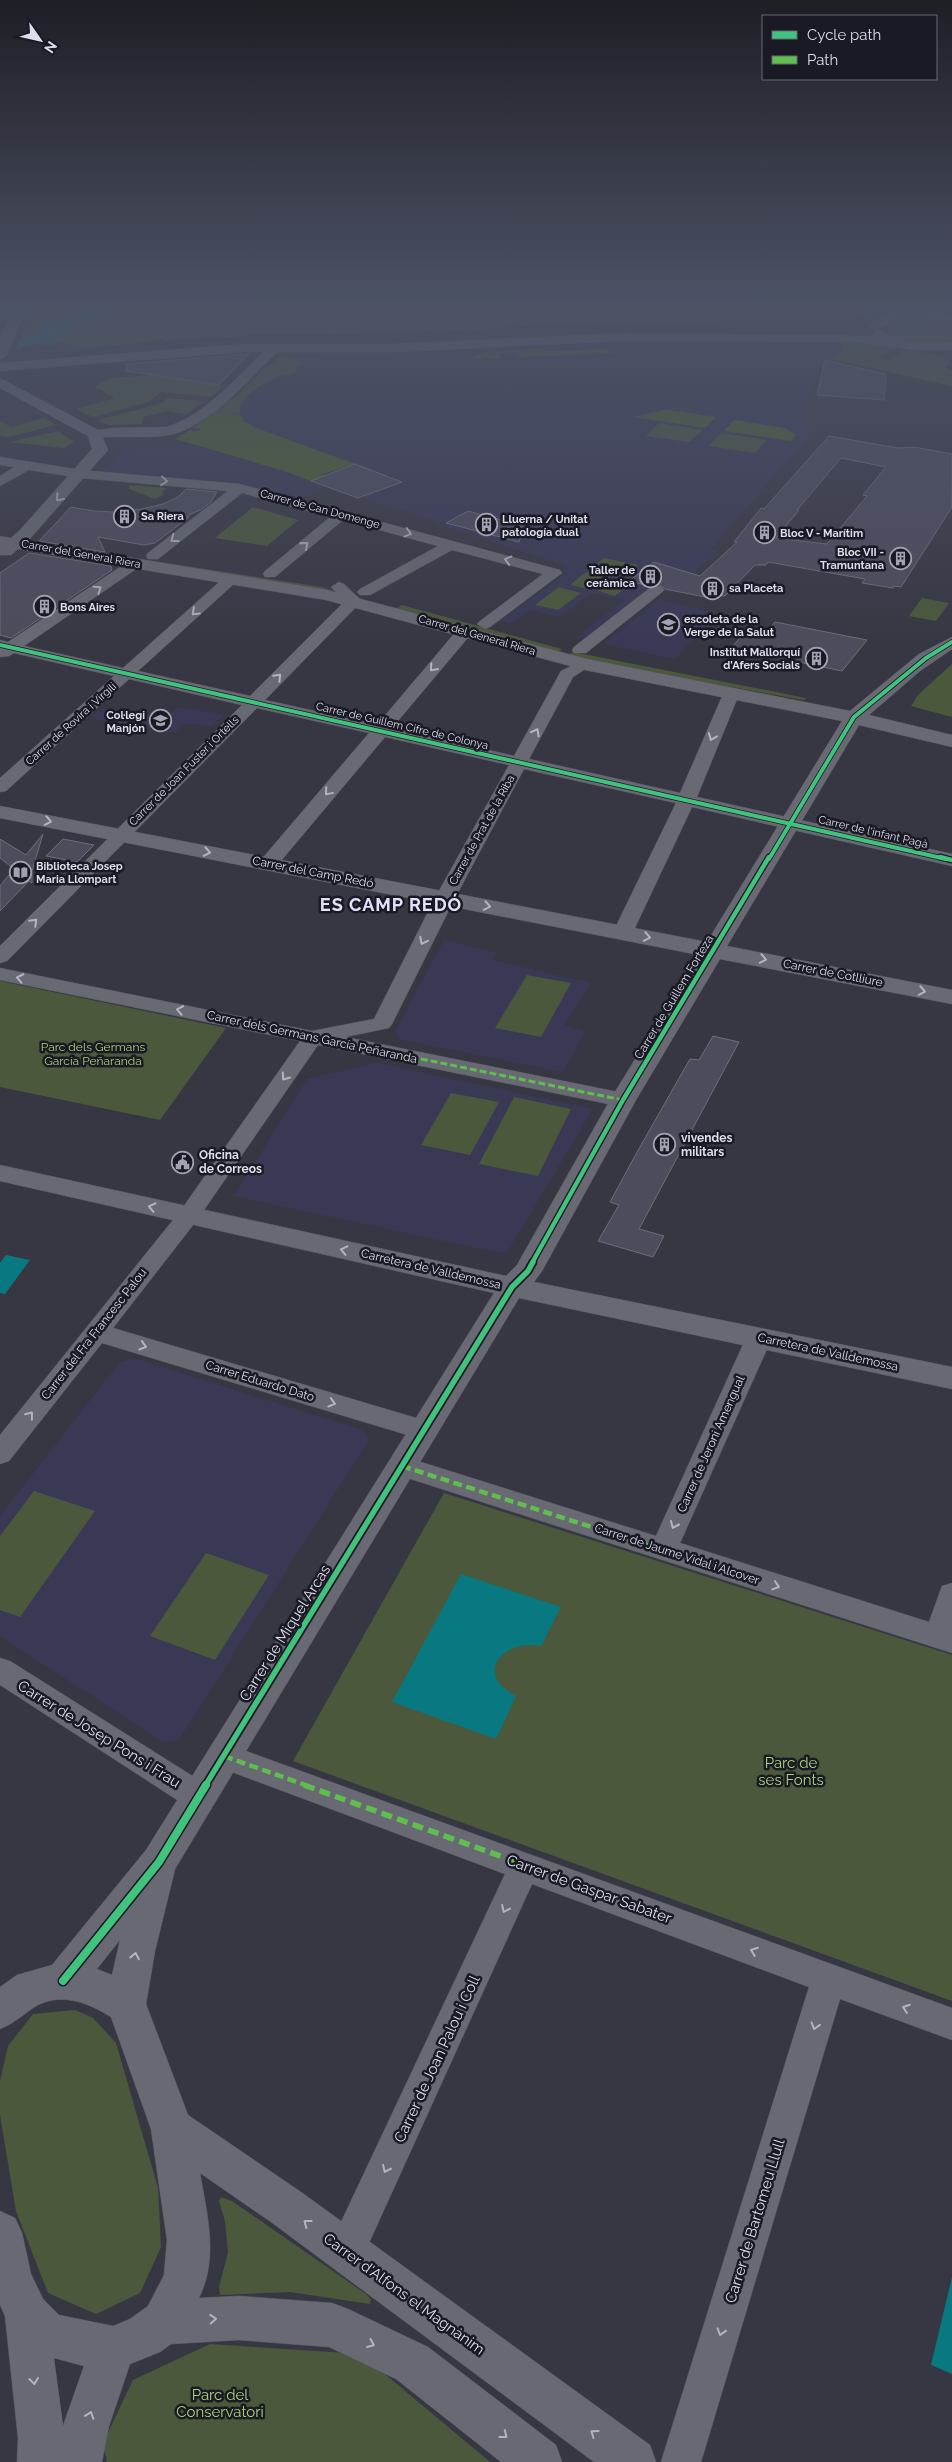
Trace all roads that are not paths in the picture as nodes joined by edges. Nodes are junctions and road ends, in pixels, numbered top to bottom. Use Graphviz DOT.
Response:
graph roads {
  1 [pos="68,418"];
  2 [pos="193,418"];
  3 [pos="94,434"];
  4 [pos="0,462"];
  5 [pos="26,466"];
  6 [pos="81,474"];
  7 [pos="0,482"];
  8 [pos="240,488"];
  9 [pos="340,515"];
  10 [pos="0,530"];
  11 [pos="14,539"];
  12 [pos="452,544"];
  13 [pos="0,555"];
  14 [pos="153,556"];
  15 [pos="134,564"];
  16 [pos="270,574"];
  17 [pos="231,578"];
  18 [pos="656,590"];
  19 [pos="359,597"];
  20 [pos="485,624"];
  21 [pos="952,630"];
  22 [pos="465,632"];
  23 [pos="952,642"];
  24 [pos="4,649"];
  25 [pos="582,657"];
  26 [pos="128,674"];
  27 [pos="732,692"];
  28 [pos="252,702"];
  29 [pos="860,713"];
  30 [pos="952,728"];
  31 [pos="379,731"];
  32 [pos="952,741"];
  33 [pos="519,763"];
  34 [pos="0,787"];
  35 [pos="686,800"];
  36 [pos="0,812"];
  37 [pos="789,824"];
  38 [pos="120,835"];
  39 [pos="952,860"];
  40 [pos="268,864"];
  41 [pos="445,898"];
  42 [pos="623,932"];
  43 [pos="715,950"];
  44 [pos="0,957"];
  45 [pos="0,974"];
  46 [pos="952,997"];
  47 [pos="313,1037"];
  48 [pos="623,1100"];
  49 [pos="0,1173"];
  50 [pos="189,1215"];
  51 [pos="512,1287"];
  52 [pos="96,1332"];
  53 [pos="759,1338"];
  54 [pos="952,1378"];
  55 [pos="424,1430"];
  56 [pos="0,1454"];
  57 [pos="402,1466"];
  58 [pos="663,1550"];
  59 [pos="952,1594"];
  60 [pos="946,1639"];
  61 [pos="0,1670"];
  62 [pos="224,1756"];
  63 [pos="199,1797"];
  64 [pos="159,1862"];
  65 [pos="525,1865"];
  66 [pos="830,1979"];
  67 [pos="63,1981"];
  68 [pos="126,2004"];
  69 [pos="0,2010"];
  70 [pos="952,2024"];
  71 [pos="172,2129"];
  72 [pos="0,2233"];
  73 [pos="346,2252"];
  74 [pos="27,2315"];
  75 [pos="164,2322"];
  76 [pos="113,2348"];
  77 [pos="40,2462"];
  78 [pos="79,2462"];
  79 [pos="539,2462"];
  80 [pos="633,2462"];
  81 [pos="681,2462"];
  1 -- 3 [label="main road"];
  2 -- 3 [label="street"];
  3 -- 6 [label="main road"];
  4 -- 5 [label="street, Carrer de Can Domenge"];
  5 -- 6 [label="street, Carrer de Can Domenge"];
  5 -- 7 [label="street"];
  6 -- 8 [label="street, Carrer de Can Domenge, one-way"];
  6 -- 11 [label="main road, one-way"];
  8 -- 9 [label="street, Carrer de Can Domenge"];
  8 -- 14 [label="street, one-way"];
  9 -- 12 [label="street, Carrer de Can Domenge, one-way"];
  16 -- 9 [label="street, one-way"];
  10 -- 11 [label="main road, Carrer del General Riera"];
  11 -- 13 [label="main road"];
  11 -- 14 [label="main road, Carrer del General Riera"];
  11 -- 15 [label="main road, Carrer del General Riera"];
  12 -- 19 [label="street, Carrer de Joan Fuster i Ortells"];
  20 -- 12 [label="street, Carrer de Can Domenge, one-way"];
  14 -- 16 [label="main road, Carrer del General Riera"];
  15 -- 17 [label="main road, Carrer del General Riera"];
  24 -- 15 [label="street, one-way"];
  16 -- 19 [label="main road, Carrer del General Riera"];
  17 -- 19 [label="main road, Carrer del General Riera"];
  17 -- 26 [label="street, Carrer de Rovira i Virgili, one-way"];
  18 -- 25 [label="street, Carrer de Prat de la Riba"];
  19 -- 20 [label="main road, Carrer del General Riera"];
  19 -- 22 [label="main road, Carrer del General Riera"];
  28 -- 19 [label="street, Carrer de Joan Fuster i Ortells, one-way"];
  20 -- 25 [label="main road, Carrer del General Riera"];
  21 -- 29 [label="main road"];
  22 -- 25 [label="main road, Carrer del General Riera"];
  22 -- 31 [label="street, one-way"];
  23 -- 29 [label="main road"];
  24 -- 26 [label="street, Carrer de Guillem Cifre de Colonya"];
  25 -- 27 [label="main road, Carrer del General Riera"];
  25 -- 29 [label="main road, Carrer del General Riera"];
  33 -- 25 [label="street, Carrer de Prat de la Riba, one-way"];
  26 -- 28 [label="street, Carrer de Guillem Cifre de Colonya"];
  26 -- 34 [label="street, Carrer de Rovira i Virgili"];
  27 -- 29 [label="main road, Carrer del General Riera"];
  27 -- 35 [label="street, one-way"];
  28 -- 31 [label="street, Carrer de Guillem Cifre de Colonya"];
  28 -- 38 [label="street, Carrer de Joan Fuster i Ortells"];
  29 -- 30 [label="main road, Carrer del General Riera"];
  29 -- 32 [label="main road, Carrer del General Riera"];
  29 -- 37 [label="main road, Carrer de Guillem Forteza"];
  31 -- 33 [label="street, Carrer de Guillem Cifre de Colonya"];
  31 -- 40 [label="street, one-way"];
  33 -- 35 [label="street, Carrer de Guillem Cifre de Colonya"];
  33 -- 41 [label="street, Carrer de Prat de la Riba"];
  35 -- 37 [label="street, Carrer de Guillem Cifre de Colonya"];
  35 -- 42 [label="street"];
  36 -- 38 [label="main road, Carrer del Camp Redó, one-way"];
  37 -- 39 [label="street, Carrer de l'infant Pagà"];
  37 -- 43 [label="main road, Carrer de Guillem Forteza"];
  38 -- 40 [label="main road, Carrer del Camp Redó, one-way"];
  44 -- 38 [label="street, Carrer de Joan Fuster i Ortells, one-way"];
  40 -- 41 [label="main road, Carrer del Camp Redó"];
  41 -- 42 [label="main road, Carrer del Camp Redó, one-way"];
  41 -- 47 [label="street, Carrer de Prat de la Riba, one-way"];
  42 -- 43 [label="main road, Carrer del Camp Redó, one-way"];
  43 -- 46 [label="main road, Carrer de Cotlliure, one-way"];
  43 -- 48 [label="main road, Carrer de Guillem Forteza"];
  47 -- 45 [label="street, Carrer dels Germans García Peñaranda, one-way"];
  47 -- 48 [label="street, Carrer dels Germans García Peñaranda"];
  47 -- 50 [label="street, Carrer del Fra Francesc Palou, one-way"];
  48 -- 51 [label="main road, Carrer de Guillem Forteza"];
  50 -- 49 [label="main road, Carretera de Valldemossa, one-way"];
  51 -- 50 [label="main road, Carretera de Valldemossa, one-way"];
  50 -- 52 [label="street, Carrer del Fra Francesc Palou"];
  51 -- 53 [label="main road, Carretera de Valldemossa"];
  51 -- 55 [label="main road, Carrer de Miquel Arcas"];
  52 -- 55 [label="street, Carrer Eduardo Dato, one-way"];
  56 -- 52 [label="street, Carrer del Fra Francesc Palou, one-way"];
  53 -- 54 [label="main road, Carretera de Valldemossa"];
  53 -- 58 [label="street, Carrer de Jeroni Amengual, one-way"];
  55 -- 57 [label="main road, Carrer de Miquel Arcas"];
  57 -- 58 [label="street, Carrer de Jaume Vidal i Alcover"];
  57 -- 62 [label="main road, Carrer de Miquel Arcas"];
  58 -- 60 [label="street, Carrer de Jaume Vidal i Alcover, one-way"];
  59 -- 60 [label="street"];
  61 -- 63 [label="street, Carrer de Josep Pons i Frau"];
  62 -- 63 [label="main road, Carrer de Miquel Arcas"];
  62 -- 65 [label="street, Carrer de Gaspar Sabater"];
  63 -- 64 [label="main road, Carrer de Miquel Arcas"];
  64 -- 67 [label="main road, Carrer de Miquel Arcas"];
  68 -- 64 [label="main road, Carrer de Miquel Arcas, one-way"];
  66 -- 65 [label="street, Carrer de Gaspar Sabater, one-way"];
  65 -- 73 [label="street, Carrer de Joan Palou i Coll, one-way"];
  70 -- 66 [label="street, Carrer de Gaspar Sabater, one-way"];
  66 -- 81 [label="street, Carrer de Bartomeu Llull, one-way"];
  67 -- 68 [label="main road"];
  67 -- 69 [label="main road"];
  68 -- 71 [label="main road"];
  73 -- 71 [label="main road, Carrer d'Alfons el Magnànim, one-way"];
  71 -- 75 [label="main road"];
  72 -- 74 [label="main road"];
  80 -- 73 [label="main road, Carrer d'Alfons el Magnànim, one-way"];
  74 -- 76 [label="main road"];
  74 -- 77 [label="main road, one-way"];
  75 -- 76 [label="main road"];
  75 -- 79 [label="main road, one-way"];
  78 -- 76 [label="main road, one-way"];
}
